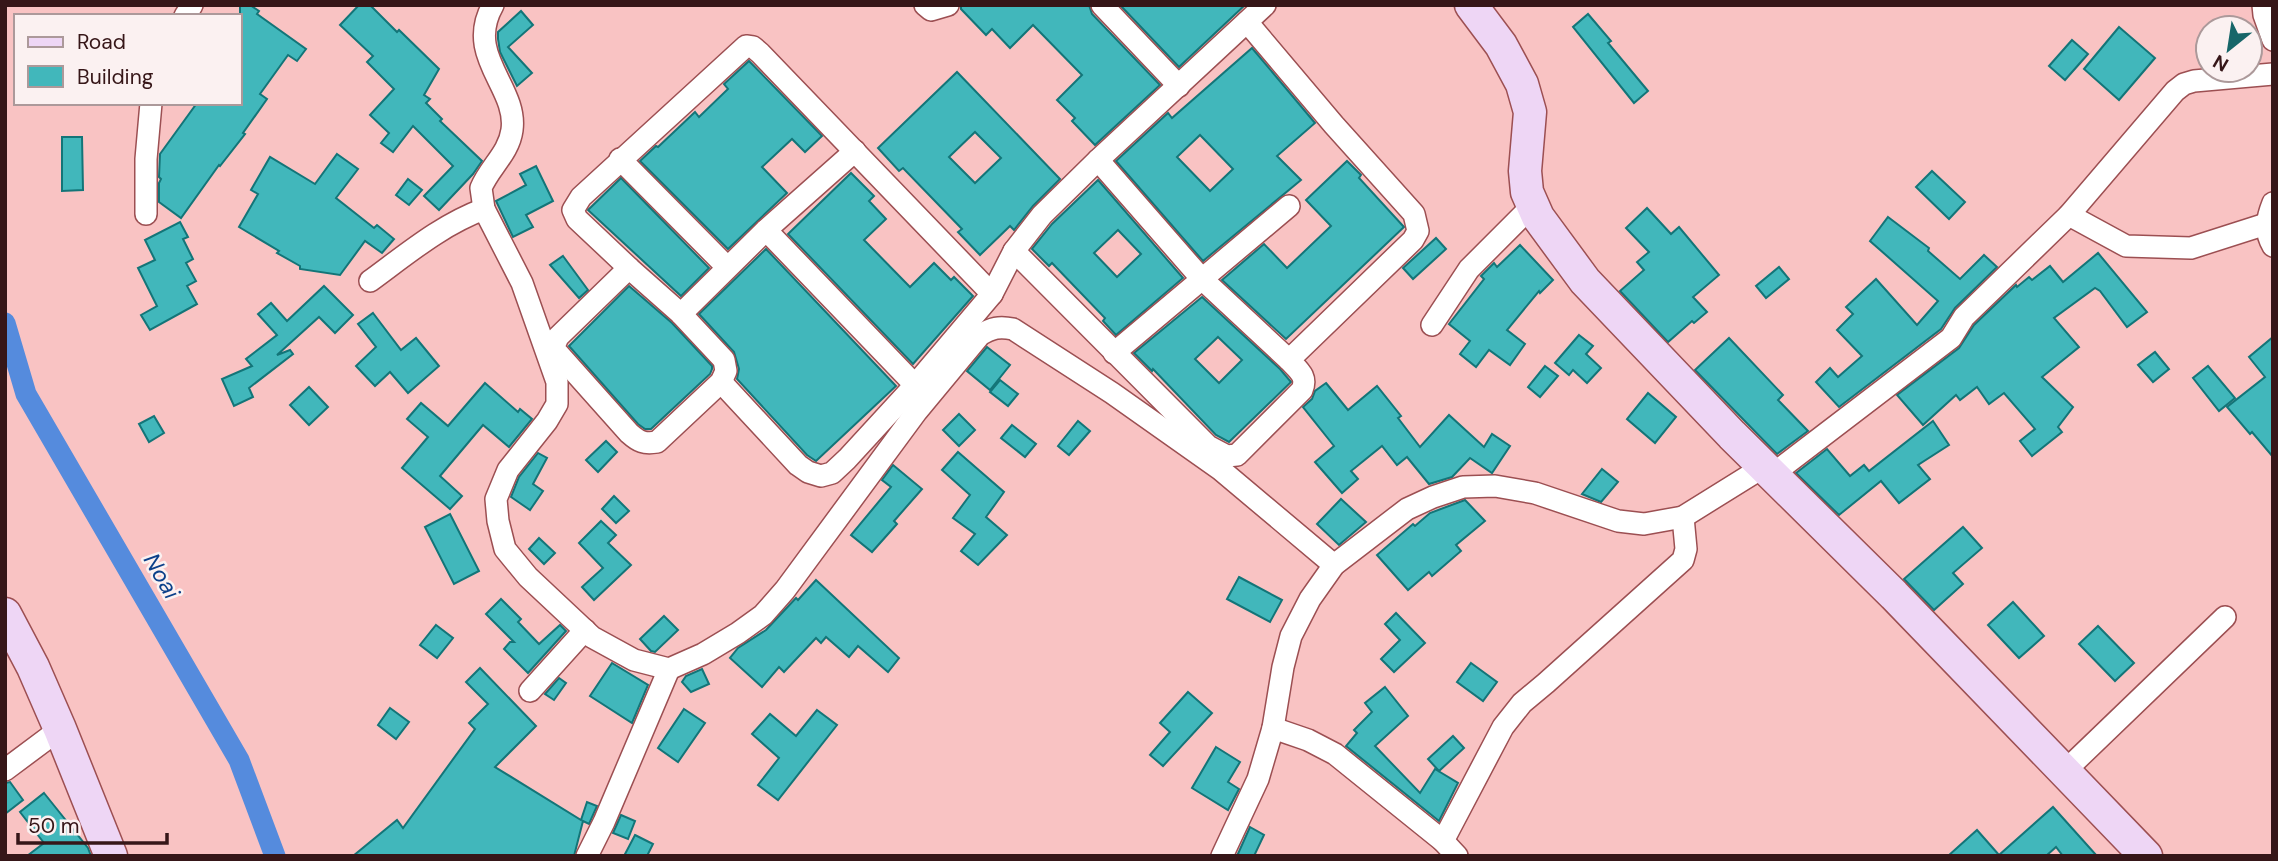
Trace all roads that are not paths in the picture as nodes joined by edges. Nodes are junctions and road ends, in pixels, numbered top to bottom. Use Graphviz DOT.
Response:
graph roads {
  1 [pos="493,5"];
  2 [pos="925,5"];
  3 [pos="948,5"];
  4 [pos="1102,5"];
  5 [pos="1265,5"];
  6 [pos="1471,5"];
  7 [pos="2263,5"];
  8 [pos="1247,22"];
  9 [pos="2273,40"];
  10 [pos="2273,74"];
  11 [pos="1179,86"];
  12 [pos="151,105"];
  13 [pos="855,151"];
  14 [pos="621,159"];
  15 [pos="1098,160"];
  16 [pos="2273,203"];
  17 [pos="1533,205"];
  18 [pos="1289,206"];
  19 [pos="484,209"];
  20 [pos="146,214"];
  21 [pos="2069,215"];
  22 [pos="2266,224"];
  23 [pos="766,230"];
  24 [pos="2273,246"];
  25 [pos="1014,251"];
  26 [pos="727,267"];
  27 [pos="629,268"];
  28 [pos="1201,278"];
  29 [pos="370,281"];
  30 [pos="992,294"];
  31 [pos="681,314"];
  32 [pos="1432,324"];
  33 [pos="1114,353"];
  34 [pos="1289,360"];
  35 [pos="722,382"];
  36 [pos="915,385"];
  37 [pos="1769,470"];
  38 [pos="1684,517"];
  39 [pos="1334,565"];
  40 [pos="5,614"];
  41 [pos="2225,617"];
  42 [pos="584,630"];
  43 [pos="669,669"];
  44 [pos="530,691"];
  45 [pos="1273,728"];
  46 [pos="60,729"];
  47 [pos="5,770"];
  48 [pos="2066,770"];
  49 [pos="1450,848"];
  50 [pos="111,856"];
  51 [pos="587,856"];
  52 [pos="1222,856"];
  53 [pos="2146,856"];
  1 -- 19 [label="street"];
  2 -- 3 [label="street"];
  4 -- 11 [label="street"];
  5 -- 8 [label="street"];
  6 -- 17 [label="street"];
  7 -- 9 [label="street"];
  8 -- 11 [label="street"];
  8 -- 34 [label="street"];
  10 -- 21 [label="street"];
  11 -- 15 [label="street"];
  12 -- 20 [label="street"];
  13 -- 14 [label="street"];
  13 -- 23 [label="street"];
  13 -- 30 [label="street"];
  14 -- 26 [label="street"];
  14 -- 27 [label="street"];
  15 -- 25 [label="street"];
  15 -- 28 [label="street"];
  16 -- 22 [label="street"];
  17 -- 32 [label="street"];
  17 -- 37 [label="street"];
  18 -- 28 [label="street"];
  19 -- 29 [label="street"];
  19 -- 42 [label="street"];
  21 -- 22 [label="street"];
  21 -- 37 [label="street"];
  22 -- 24 [label="street"];
  23 -- 26 [label="street"];
  23 -- 36 [label="street"];
  25 -- 30 [label="street"];
  25 -- 33 [label="street"];
  26 -- 31 [label="street"];
  27 -- 31 [label="street"];
  27 -- 35 [label="street"];
  28 -- 33 [label="street"];
  28 -- 34 [label="street"];
  30 -- 36 [label="street"];
  31 -- 35 [label="street"];
  33 -- 34 [label="street"];
  35 -- 36 [label="street"];
  37 -- 38 [label="street"];
  37 -- 48 [label="street"];
  38 -- 39 [label="street"];
  38 -- 49 [label="street"];
  39 -- 43 [label="street"];
  39 -- 45 [label="street"];
  40 -- 46 [label="street"];
  41 -- 48 [label="street"];
  42 -- 43 [label="street"];
  42 -- 44 [label="street"];
  43 -- 51 [label="street"];
  45 -- 49 [label="street"];
  45 -- 52 [label="street"];
  46 -- 47 [label="street"];
  46 -- 50 [label="street"];
  48 -- 53 [label="street"];
}
